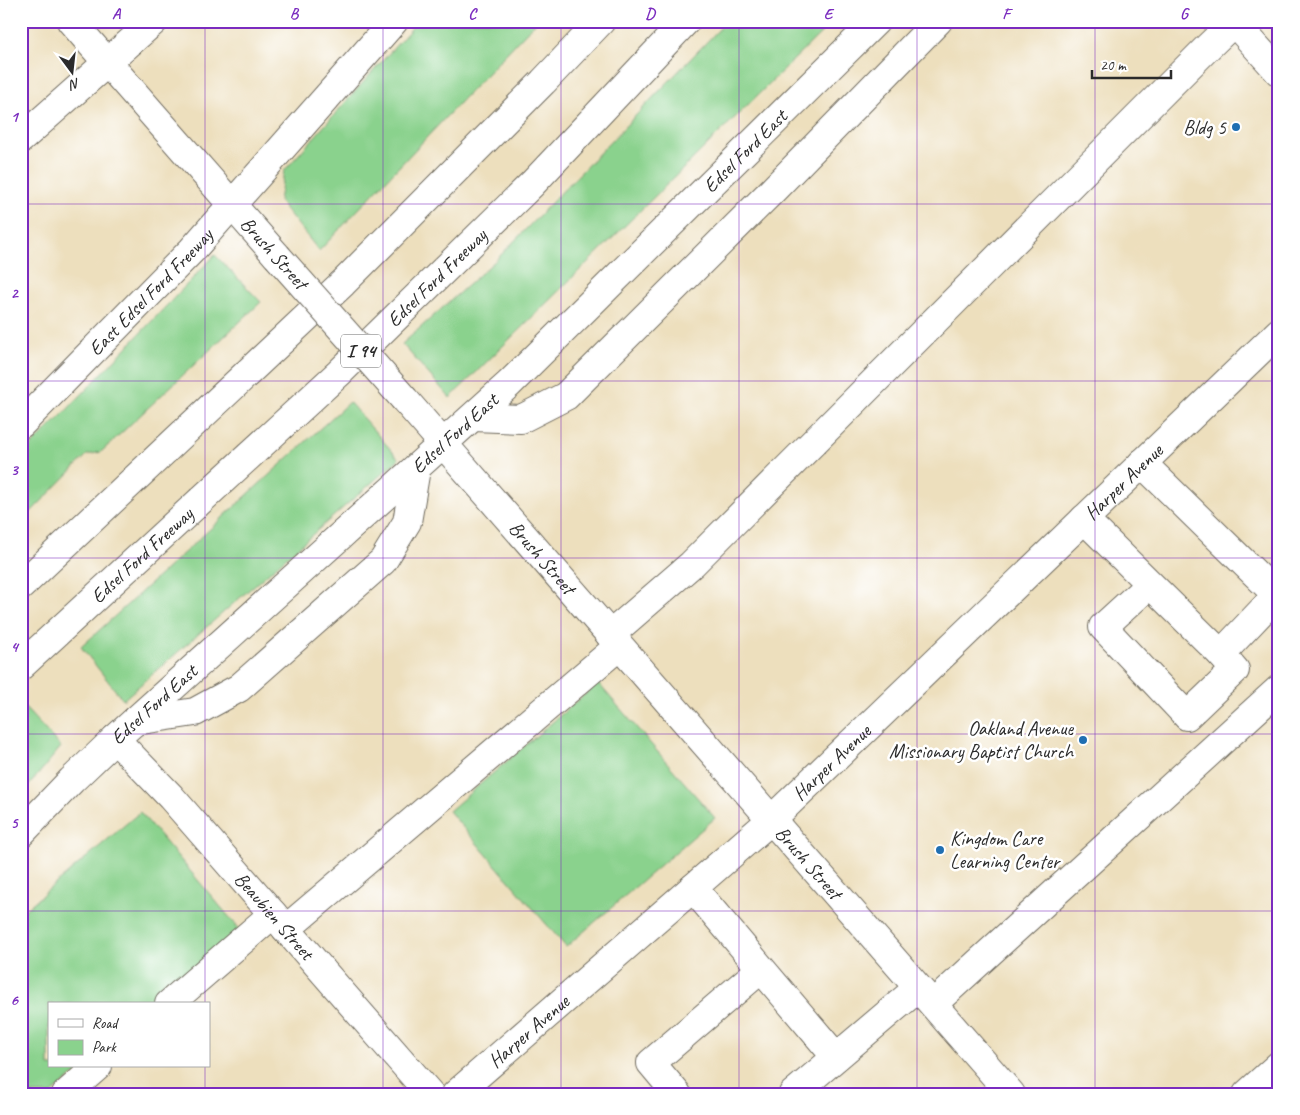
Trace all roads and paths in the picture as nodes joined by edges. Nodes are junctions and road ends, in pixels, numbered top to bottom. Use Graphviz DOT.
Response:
graph roads {
  1 [pos="71,21"];
  2 [pos="154,21"];
  3 [pos="394,21"];
  4 [pos="600,21"];
  5 [pos="686,21"];
  6 [pos="876,21"];
  7 [pos="938,21"];
  8 [pos="1234,22"];
  9 [pos="107,63"];
  10 [pos="1279,72"];
  11 [pos="21,139"];
  12 [pos="231,204"];
  13 [pos="1279,332"];
  14 [pos="474,417"];
  15 [pos="21,424"];
  16 [pos="443,444"];
  17 [pos="1142,463"];
  18 [pos="416,469"];
  19 [pos="1084,519"];
  20 [pos="1150,584"];
  21 [pos="21,586"];
  22 [pos="615,641"];
  23 [pos="1221,654"];
  24 [pos="21,666"];
  25 [pos="1279,689"];
  26 [pos="135,721"];
  27 [pos="115,739"];
  28 [pos="772,820"];
  29 [pos="21,833"];
  30 [pos="693,888"];
  31 [pos="279,921"];
  32 [pos="761,969"];
  33 [pos="925,996"];
  34 [pos="172,1002"];
  35 [pos="836,1058"];
  36 [pos="1279,1066"];
  37 [pos="96,1068"];
  38 [pos="66,1094"];
  39 [pos="430,1094"];
  40 [pos="456,1094"];
  41 [pos="677,1094"];
  42 [pos="793,1094"];
  43 [pos="1011,1094"];
  44 [pos="1247,1094"];
  1 -- 9 [label="main road, Brush Street"];
  2 -- 9 [label="main road"];
  3 -- 12 [label="main road, East Edsel Ford Freeway"];
  4 -- 21 [label="main road"];
  5 -- 24 [label="main road, Edsel Ford Freeway / I 94"];
  6 -- 14 [label="main road, Edsel Ford East"];
  7 -- 14 [label="main road"];
  8 -- 10 [label="main road"];
  8 -- 22 [label="main road"];
  9 -- 11 [label="main road"];
  9 -- 12 [label="main road, Brush Street"];
  12 -- 15 [label="main road, East Edsel Ford Freeway"];
  12 -- 16 [label="main road, Brush Street, bridge"];
  13 -- 17 [label="main road, Harper Avenue"];
  14 -- 16 [label="main road, Edsel Ford East"];
  16 -- 18 [label="main road, Edsel Ford East"];
  16 -- 22 [label="main road, Brush Street"];
  17 -- 19 [label="main road, Harper Avenue"];
  17 -- 23 [label="main road"];
  18 -- 26 [label="main road, Edsel Ford East"];
  18 -- 26 [label="main road"];
  19 -- 20 [label="main road"];
  19 -- 28 [label="main road, Harper Avenue"];
  20 -- 23 [label="main road"];
  20 -- 23 [label="main road"];
  22 -- 28 [label="main road, Brush Street"];
  22 -- 31 [label="main road"];
  25 -- 33 [label="main road"];
  26 -- 27 [label="main road, Edsel Ford East"];
  27 -- 29 [label="main road, Edsel Ford East"];
  27 -- 31 [label="main road, Beaubien Street"];
  28 -- 30 [label="main road, Harper Avenue"];
  28 -- 33 [label="main road, Brush Street"];
  30 -- 32 [label="main road"];
  30 -- 40 [label="main road, Harper Avenue"];
  31 -- 34 [label="main road"];
  31 -- 39 [label="main road, Beaubien Street"];
  32 -- 35 [label="main road"];
  32 -- 41 [label="main road"];
  33 -- 35 [label="main road"];
  33 -- 43 [label="main road, Brush Street"];
  35 -- 42 [label="main road"];
  36 -- 44 [label="main road"];
  37 -- 38 [label="main road"];
}
